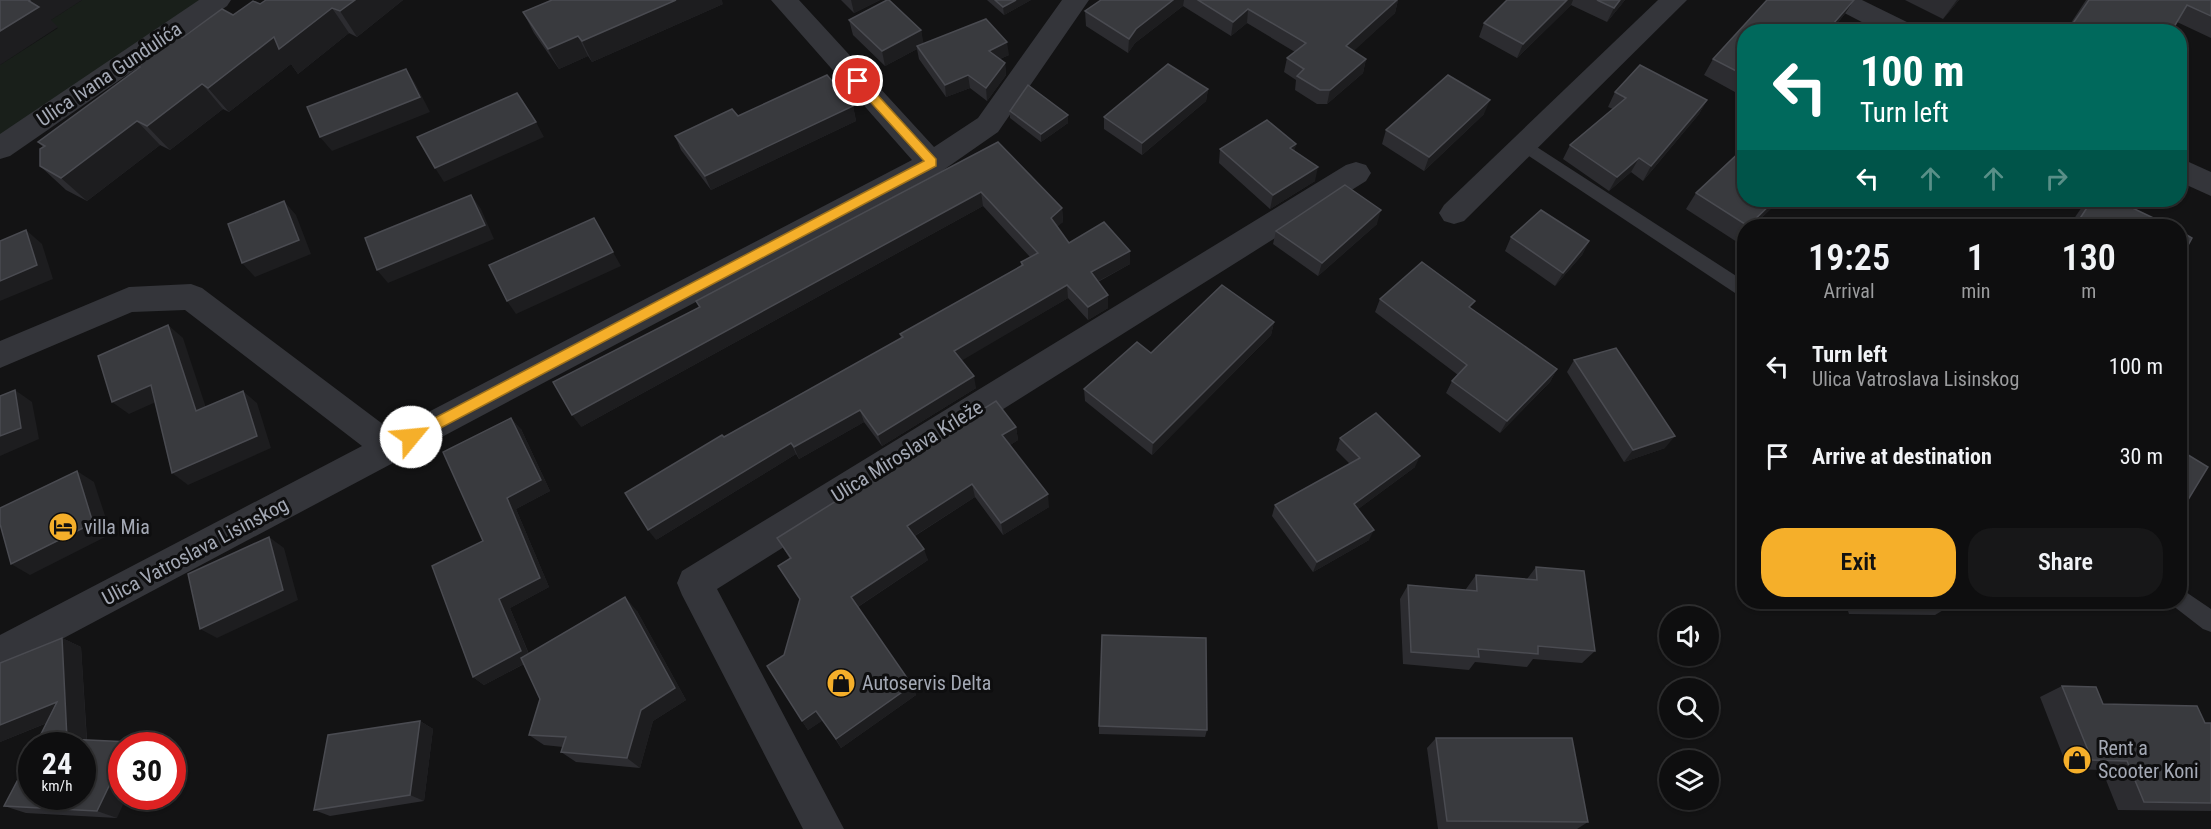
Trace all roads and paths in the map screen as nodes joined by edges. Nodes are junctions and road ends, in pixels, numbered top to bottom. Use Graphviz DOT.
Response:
graph roads {
  1 [pos="218,0"];
  2 [pos="784,0"];
  3 [pos="1076,0"];
  4 [pos="1674,0"];
  5 [pos="1840,0"];
  6 [pos="1888,24"];
  7 [pos="1526,146"];
  8 [pos="0,148"];
  9 [pos="932,163"];
  10 [pos="1356,173"];
  11 [pos="2187,173"];
  12 [pos="2211,185"];
  13 [pos="1454,213"];
  14 [pos="1737,285"];
  15 [pos="0,355"];
  16 [pos="390,448"];
  17 [pos="2187,603"];
  18 [pos="2211,622"];
  19 [pos="0,654"];
  20 [pos="824,829"];
  1 -- 8 [label="street, Ulica Ivana Gundulića"];
  2 -- 9 [label="street"];
  3 -- 9 [label="street, Ulica Vatroslava Lisinskog"];
  4 -- 7 [label="street"];
  5 -- 6 [label="street"];
  7 -- 13 [label="street"];
  7 -- 14 [label="lane"];
  9 -- 16 [label="street, Ulica Vatroslava Lisinskog"];
  10 -- 20 [label="street, Ulica Miroslava Krleže"];
  11 -- 12 [label="street"];
  15 -- 16 [label="street"];
  16 -- 19 [label="street, Ulica Vatroslava Lisinskog"];
  17 -- 18 [label="lane"];
}
